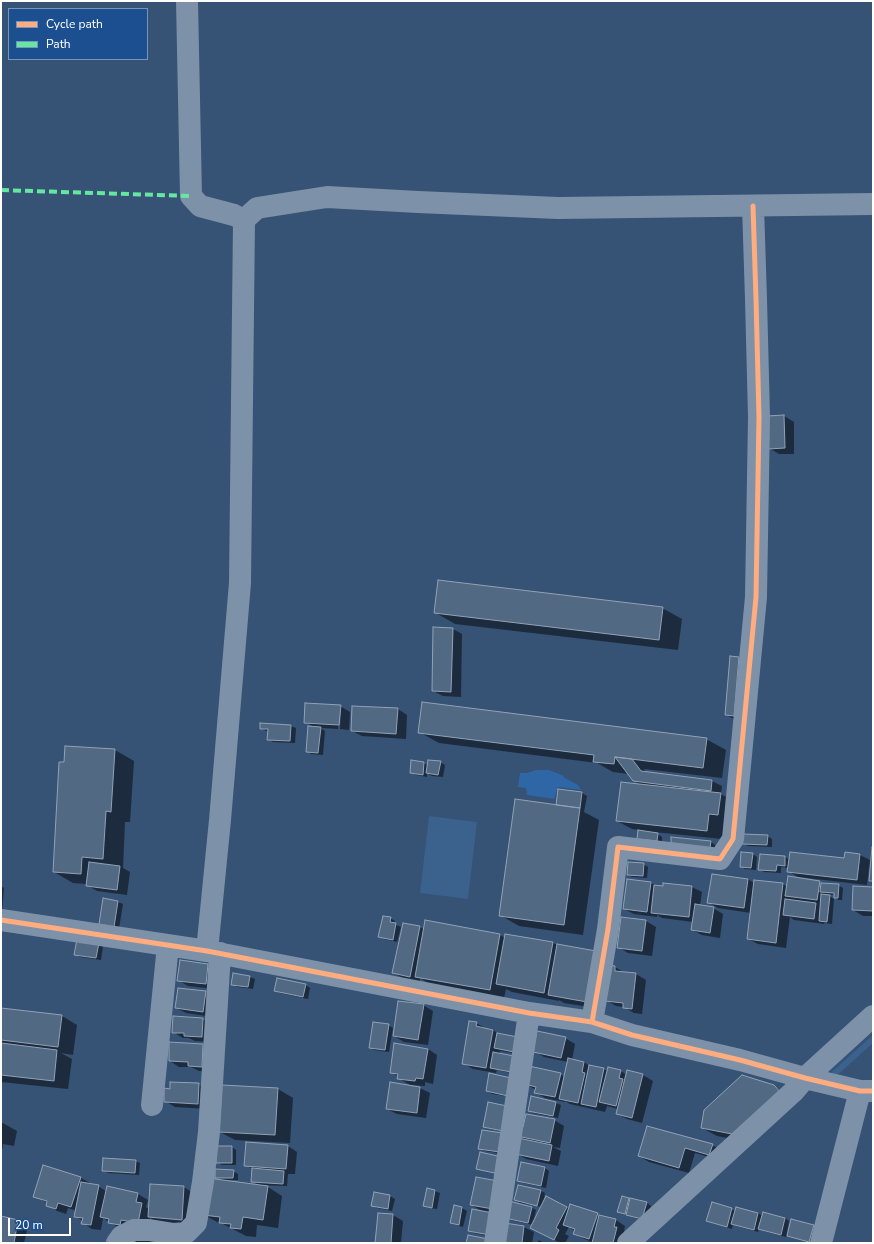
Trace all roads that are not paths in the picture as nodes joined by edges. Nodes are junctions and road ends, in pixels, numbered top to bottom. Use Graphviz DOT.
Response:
graph roads {
  1 [pos="187,1"];
  2 [pos="873,204"];
  3 [pos="753,206"];
  4 [pos="244,220"];
  5 [pos="1,920"];
  6 [pos="168,945"];
  7 [pos="214,952"];
  8 [pos="529,1013"];
  9 [pos="873,1016"];
  10 [pos="592,1022"];
  11 [pos="805,1078"];
  12 [pos="866,1091"];
  13 [pos="152,1105"];
  14 [pos="189,1235"];
  15 [pos="117,1243"];
  16 [pos="495,1243"];
  17 [pos="628,1243"];
  18 [pos="821,1243"];
  1 -- 4 [label="street"];
  2 -- 3 [label="street"];
  3 -- 4 [label="street"];
  3 -- 10 [label="street"];
  4 -- 7 [label="street"];
  5 -- 6 [label="street"];
  6 -- 7 [label="street"];
  6 -- 13 [label="street"];
  7 -- 8 [label="street"];
  7 -- 14 [label="street"];
  8 -- 10 [label="street"];
  8 -- 16 [label="street"];
  9 -- 11 [label="street"];
  10 -- 11 [label="street"];
  11 -- 12 [label="street"];
  11 -- 17 [label="street"];
  12 -- 18 [label="street"];
  14 -- 15 [label="street"];
}
